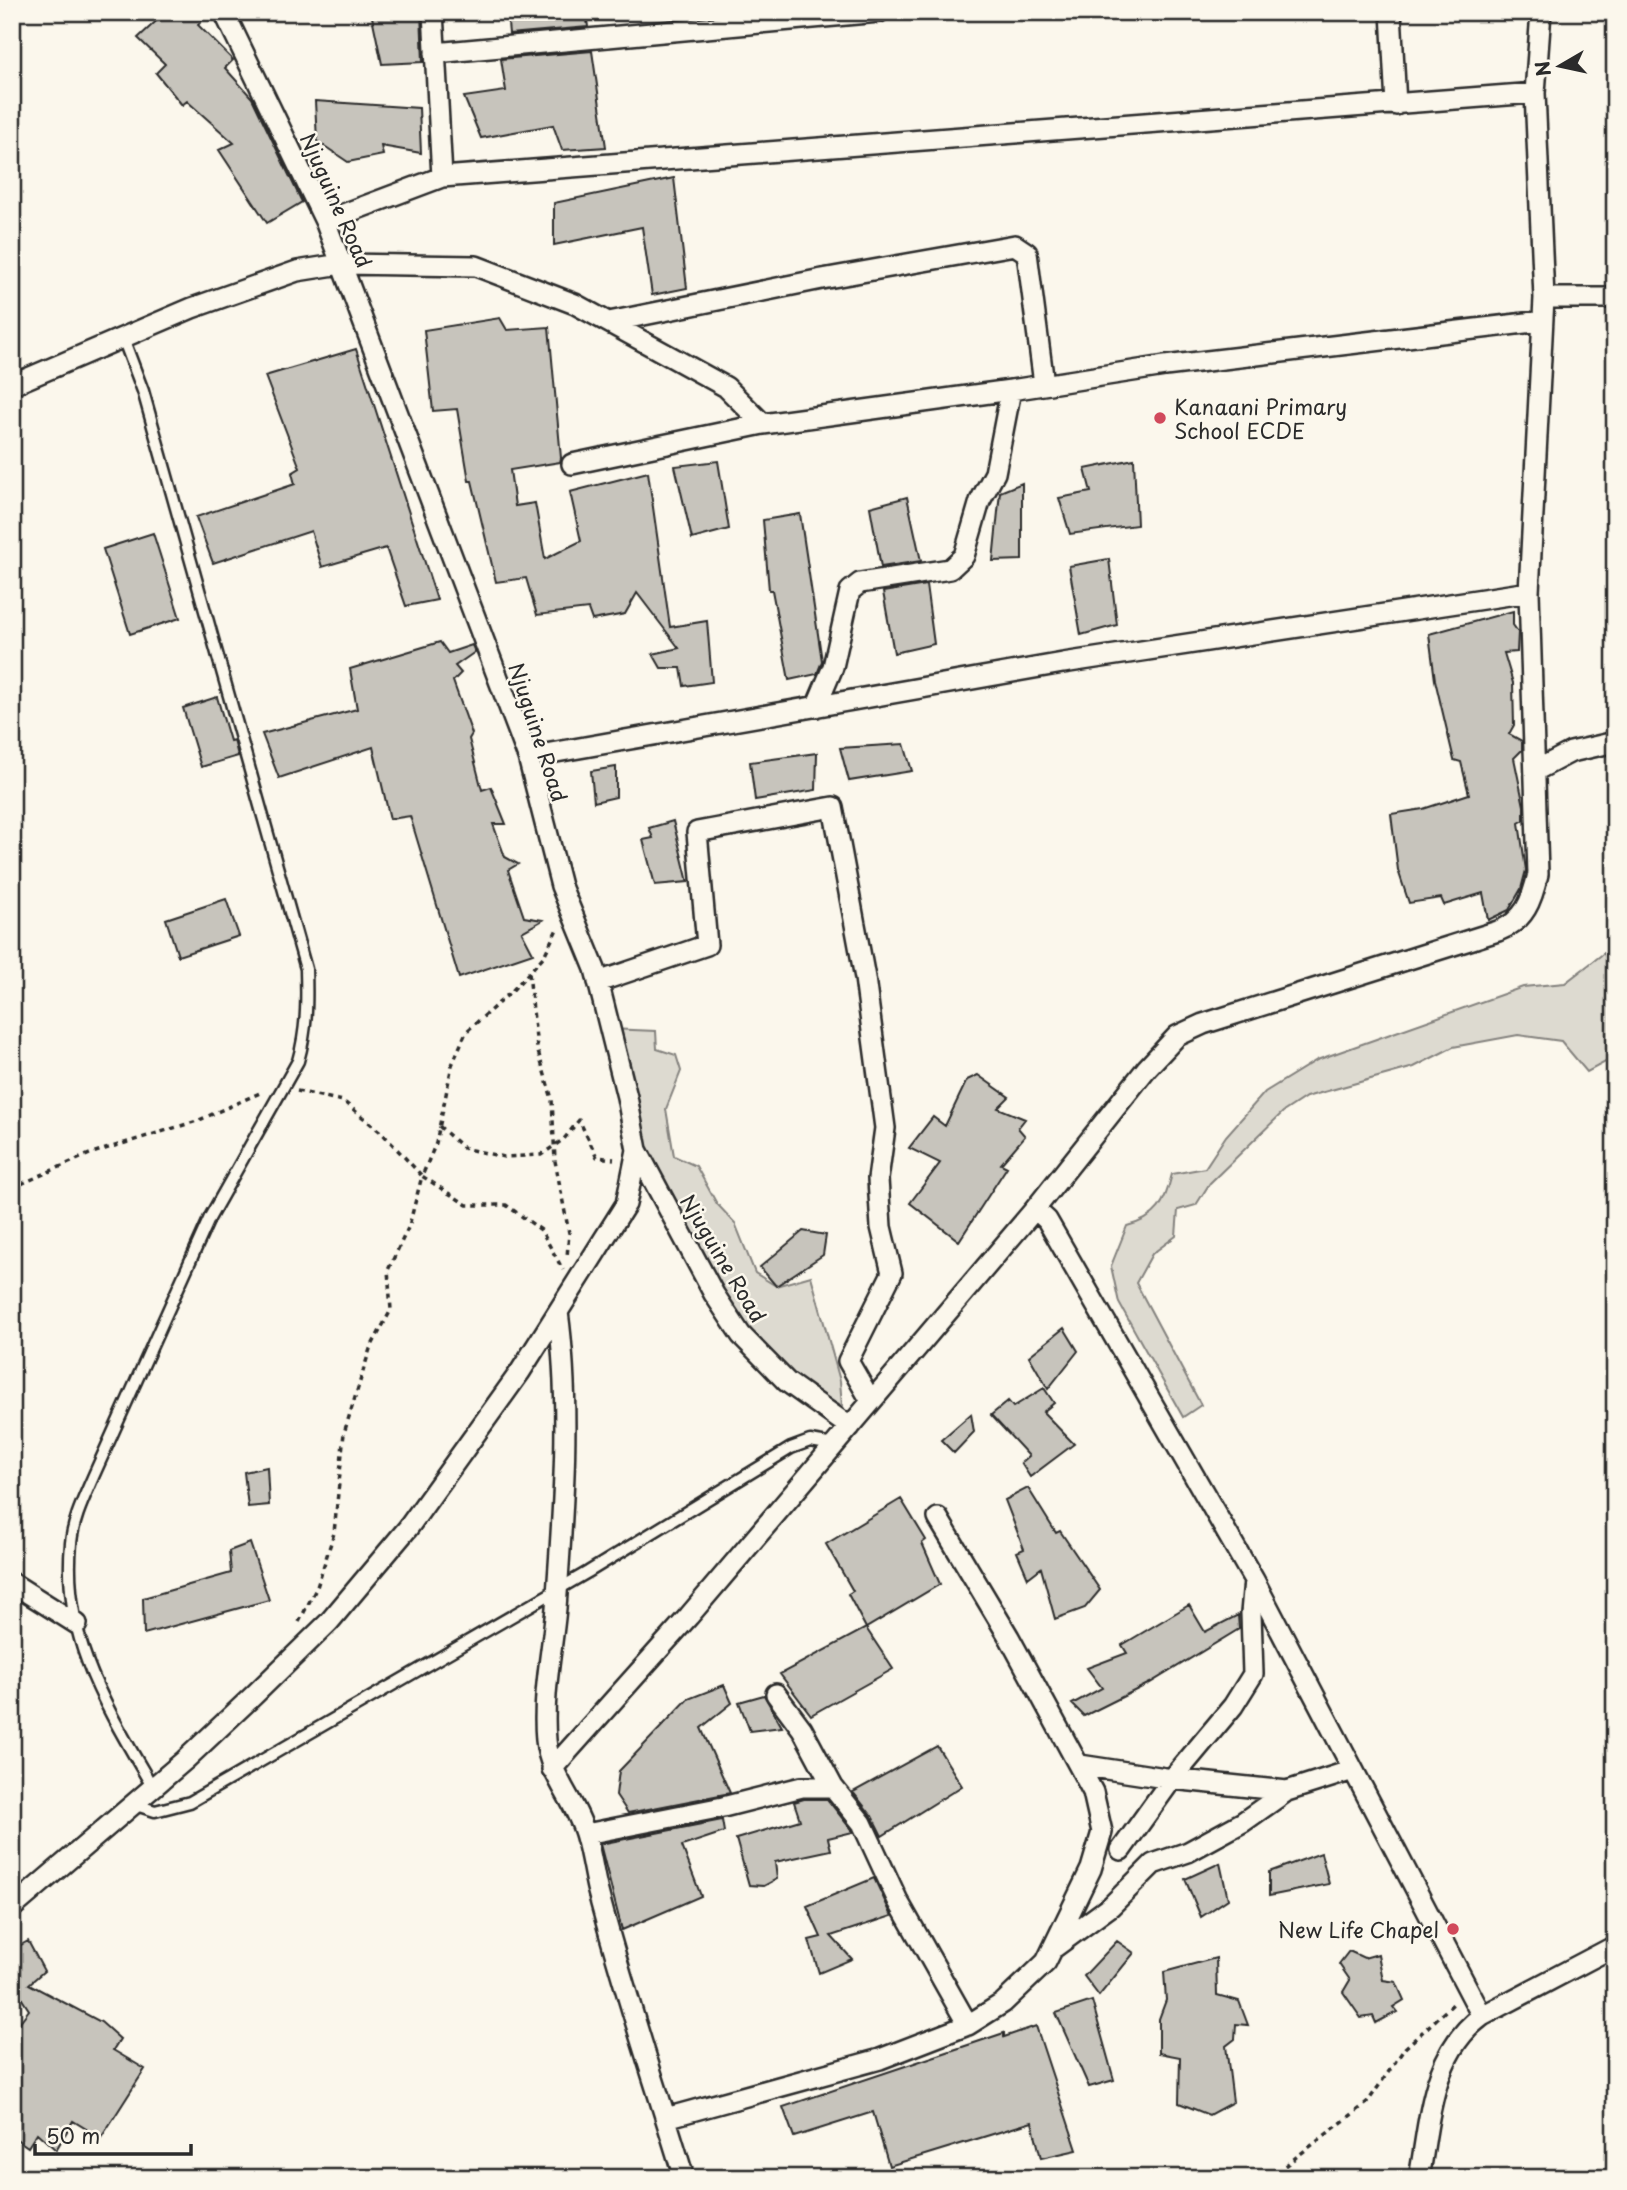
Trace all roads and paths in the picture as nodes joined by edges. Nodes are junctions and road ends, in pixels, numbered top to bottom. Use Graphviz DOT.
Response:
graph roads {
  1 [pos="224,12"];
  2 [pos="433,12"];
  3 [pos="879,12"];
  4 [pos="1391,12"];
  5 [pos="1541,12"];
  6 [pos="435,53"];
  7 [pos="1535,93"];
  8 [pos="1396,105"];
  9 [pos="442,177"];
  10 [pos="325,221"];
  11 [pos="341,264"];
  12 [pos="1544,298"];
  13 [pos="1615,298"];
  14 [pos="1542,321"];
  15 [pos="609,322"];
  16 [pos="122,338"];
  17 [pos="1044,384"];
  18 [pos="12,385"];
  19 [pos="1011,390"];
  20 [pos="763,424"];
  21 [pos="572,464"];
  22 [pos="1529,592"];
  23 [pos="816,706"];
  24 [pos="1615,742"];
  25 [pos="528,757"];
  26 [pos="1535,771"];
  27 [pos="569,905"];
  28 [pos="528,973"];
  29 [pos="598,982"];
  30 [pos="285,1085"];
  31 [pos="439,1126"];
  32 [pos="554,1146"];
  33 [pos="636,1155"];
  34 [pos="422,1176"];
  35 [pos="12,1188"];
  36 [pos="1035,1209"];
  37 [pos="558,1312"];
  38 [pos="871,1401"];
  39 [pos="850,1427"];
  40 [pos="834,1445"];
  41 [pos="938,1518"];
  42 [pos="1254,1580"];
  43 [pos="12,1583"];
  44 [pos="557,1590"];
  45 [pos="77,1624"];
  46 [pos="293,1633"];
  47 [pos="776,1694"];
  48 [pos="1080,1765"];
  49 [pos="552,1769"];
  50 [pos="1353,1770"];
  51 [pos="1172,1779"];
  52 [pos="153,1787"];
  53 [pos="833,1787"];
  54 [pos="1287,1791"];
  55 [pos="133,1804"];
  56 [pos="1102,1832"];
  57 [pos="586,1834"];
  58 [pos="1121,1850"];
  59 [pos="1145,1872"];
  60 [pos="12,1908"];
  61 [pos="1615,1946"];
  62 [pos="1053,1949"];
  63 [pos="1469,1990"];
  64 [pos="1482,2016"];
  65 [pos="968,2025"];
  66 [pos="666,2118"];
  67 [pos="684,2178"];
  68 [pos="1269,2178"];
  69 [pos="1419,2178"];
  1 -- 10 [label="street, Njuguine Road"];
  2 -- 6 [label="street"];
  3 -- 6 [label="street"];
  4 -- 8 [label="street"];
  5 -- 7 [label="street"];
  6 -- 9 [label="street"];
  7 -- 8 [label="street"];
  7 -- 12 [label="street"];
  8 -- 9 [label="street"];
  9 -- 10 [label="street"];
  10 -- 11 [label="street, Njuguine Road"];
  11 -- 15 [label="street"];
  11 -- 16 [label="street"];
  11 -- 25 [label="street, Njuguine Road"];
  12 -- 13 [label="street"];
  12 -- 14 [label="street"];
  14 -- 17 [label="street"];
  14 -- 22 [label="street"];
  15 -- 17 [label="street"];
  15 -- 20 [label="street"];
  16 -- 18 [label="street"];
  16 -- 30 [label="lane"];
  17 -- 19 [label="street"];
  19 -- 20 [label="street"];
  19 -- 23 [label="street"];
  20 -- 21 [label="street"];
  22 -- 23 [label="street"];
  22 -- 26 [label="street"];
  23 -- 25 [label="street"];
  24 -- 26 [label="street"];
  25 -- 27 [label="street, Njuguine Road"];
  26 -- 36 [label="street"];
  27 -- 28 [label="path"];
  27 -- 29 [label="street, Njuguine Road"];
  28 -- 31 [label="path"];
  28 -- 32 [label="path"];
  29 -- 33 [label="street, Njuguine Road"];
  29 -- 38 [label="street"];
  30 -- 34 [label="path"];
  30 -- 35 [label="path"];
  30 -- 45 [label="lane"];
  31 -- 32 [label="path"];
  31 -- 34 [label="path"];
  32 -- 33 [label="path"];
  32 -- 34 [label="path"];
  33 -- 37 [label="street"];
  33 -- 39 [label="street, Njuguine Road"];
  34 -- 46 [label="path"];
  36 -- 38 [label="street"];
  36 -- 42 [label="street"];
  37 -- 44 [label="street"];
  37 -- 52 [label="street"];
  38 -- 39 [label="street"];
  39 -- 40 [label="street"];
  40 -- 44 [label="lane"];
  40 -- 49 [label="street"];
  41 -- 48 [label="street"];
  42 -- 50 [label="street"];
  42 -- 51 [label="street"];
  43 -- 45 [label="street"];
  44 -- 49 [label="street"];
  44 -- 55 [label="lane"];
  45 -- 52 [label="lane"];
  47 -- 53 [label="street"];
  48 -- 51 [label="street"];
  48 -- 56 [label="street"];
  49 -- 57 [label="street"];
  50 -- 54 [label="street"];
  50 -- 63 [label="street"];
  51 -- 54 [label="street"];
  51 -- 58 [label="street"];
  52 -- 55 [label="street"];
  53 -- 57 [label="street"];
  53 -- 65 [label="street"];
  54 -- 59 [label="street"];
  55 -- 60 [label="street"];
  56 -- 58 [label="street"];
  56 -- 62 [label="street"];
  57 -- 66 [label="street"];
  58 -- 59 [label="street"];
  59 -- 62 [label="street"];
  61 -- 64 [label="street"];
  62 -- 65 [label="street"];
  63 -- 64 [label="street"];
  63 -- 68 [label="path"];
  64 -- 69 [label="street"];
  65 -- 66 [label="street"];
  66 -- 67 [label="street"];
}
